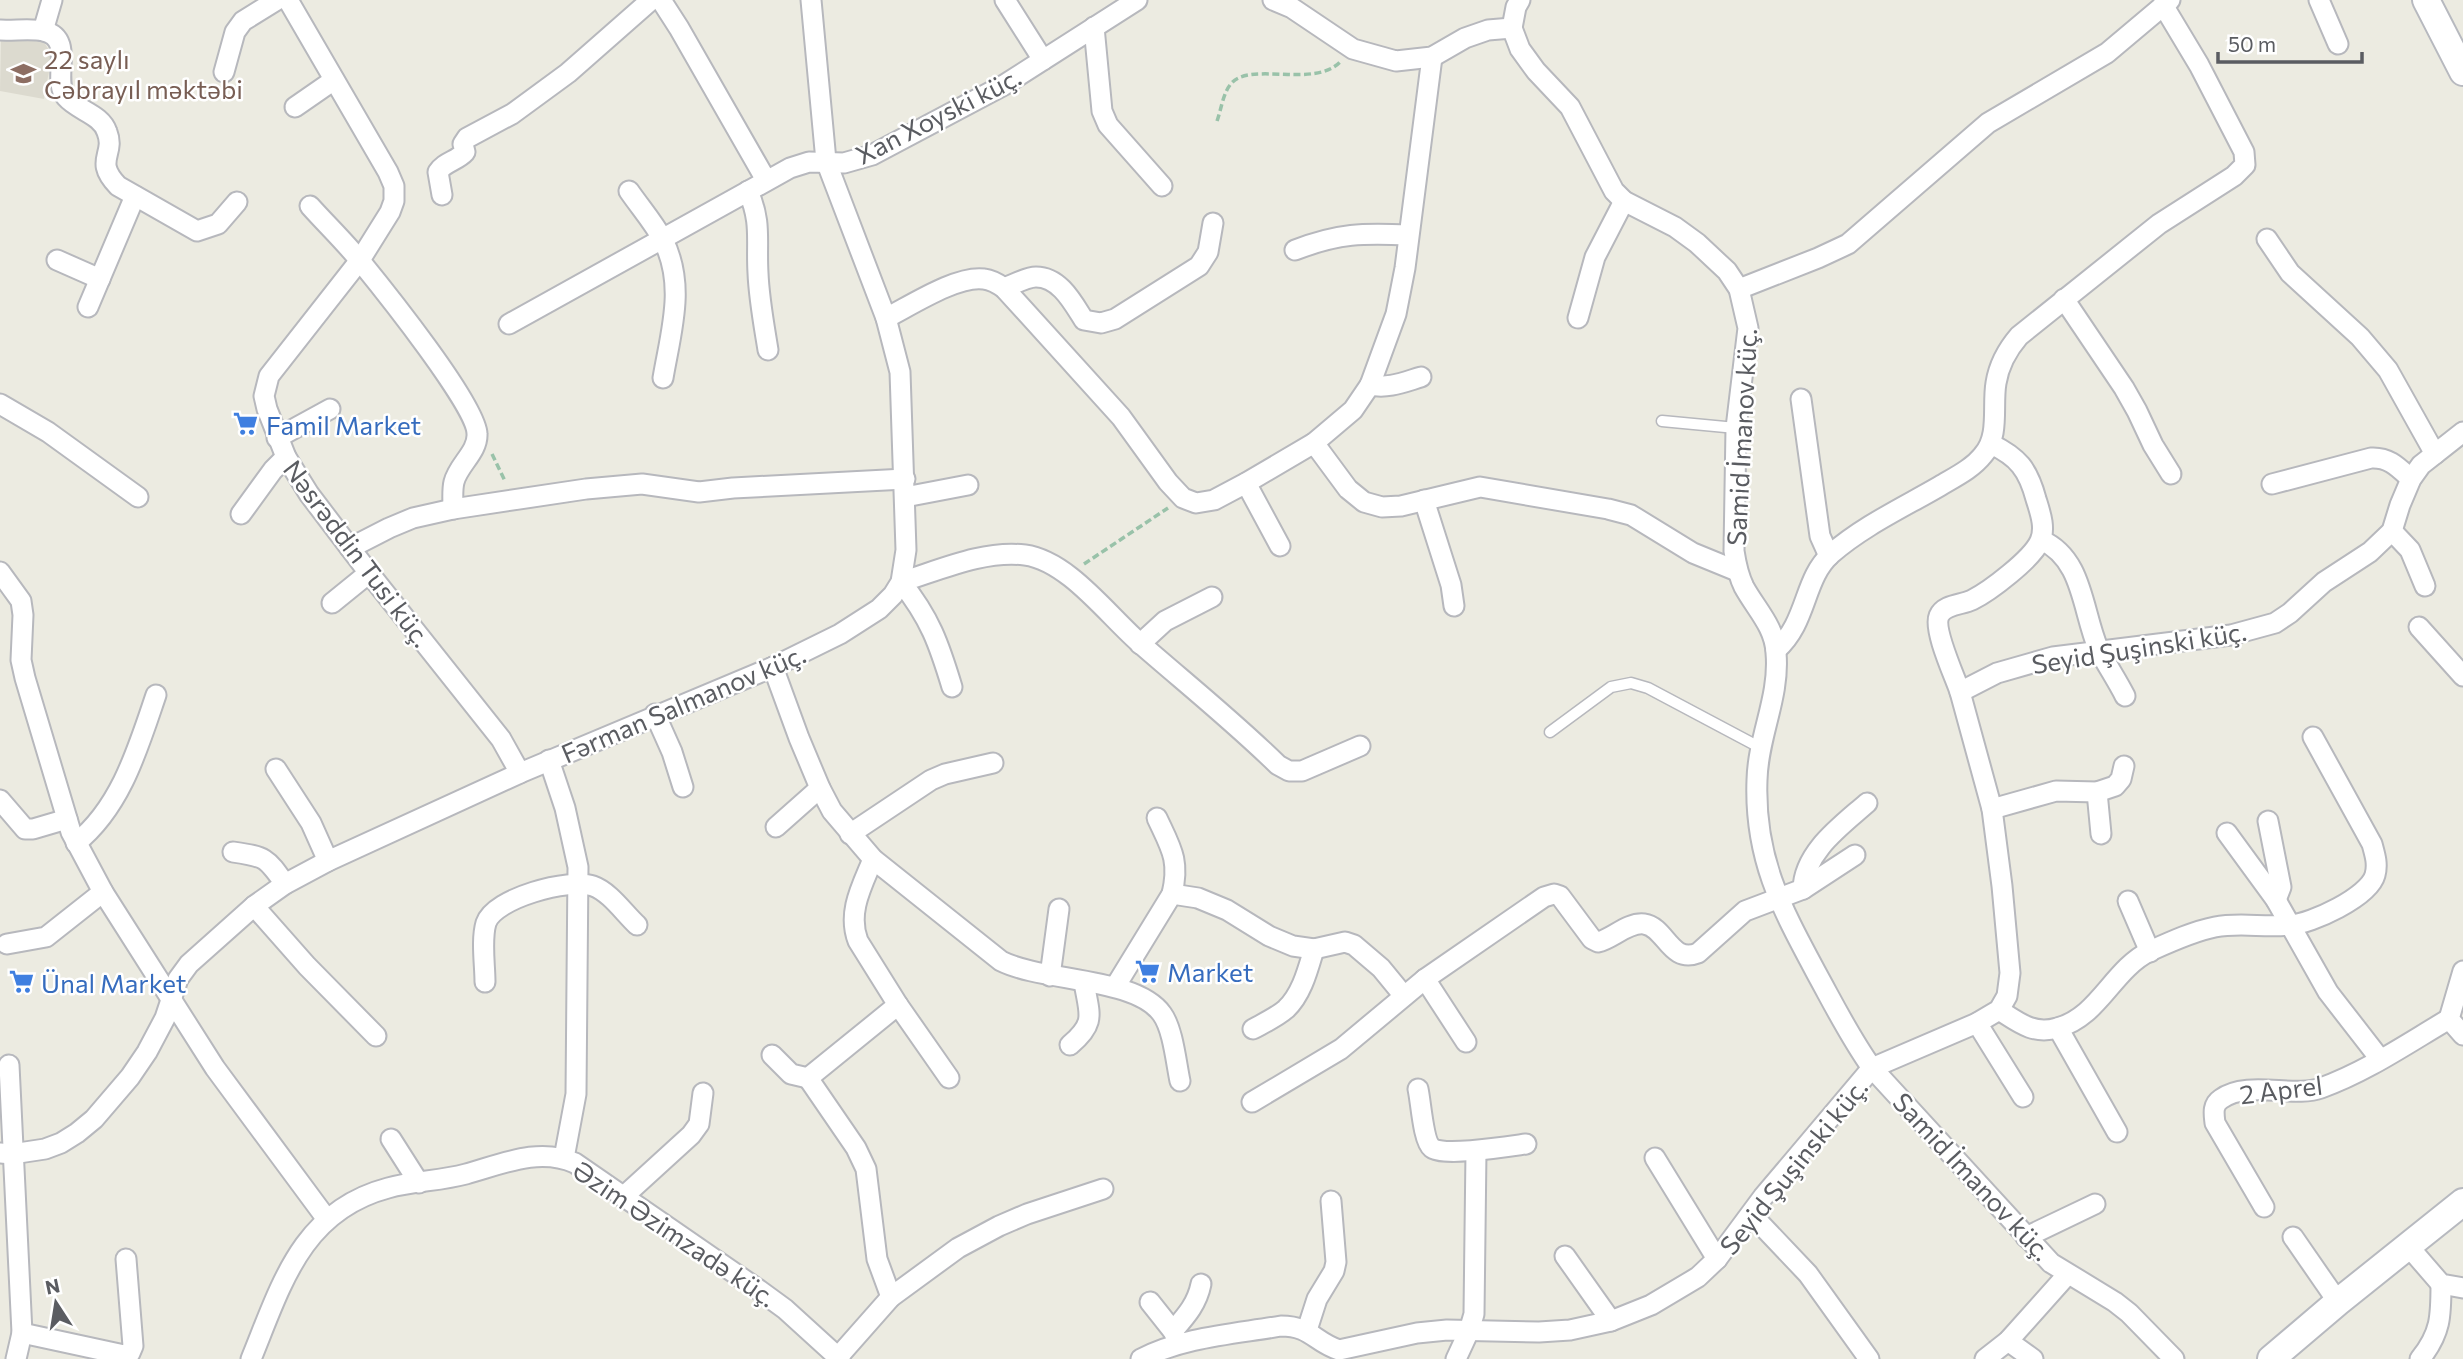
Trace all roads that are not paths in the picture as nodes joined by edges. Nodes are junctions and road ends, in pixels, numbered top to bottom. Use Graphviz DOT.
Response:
graph roads {
  1 [pos="52,0"];
  2 [pos="277,0"];
  3 [pos="288,0"];
  4 [pos="651,0"];
  5 [pos="661,0"];
  6 [pos="811,0"];
  7 [pos="1005,0"];
  8 [pos="1137,0"];
  9 [pos="1273,0"];
  10 [pos="1520,0"];
  11 [pos="2319,0"];
  12 [pos="2426,0"];
  13 [pos="2167,3"];
  14 [pos="1094,27"];
  15 [pos="1512,28"];
  16 [pos="0,30"];
  17 [pos="43,31"];
  18 [pos="2338,44"];
  19 [pos="1432,57"];
  20 [pos="1044,60"];
  21 [pos="224,72"];
  22 [pos="2463,72"];
  23 [pos="334,80"];
  24 [pos="295,107"];
  25 [pos="826,161"];
  26 [pos="766,180"];
  27 [pos="1162,186"];
  28 [pos="629,191"];
  29 [pos="748,191"];
  30 [pos="442,195"];
  31 [pos="135,196"];
  32 [pos="1624,201"];
  33 [pos="237,202"];
  34 [pos="310,206"];
  35 [pos="1213,223"];
  36 [pos="1408,235"];
  37 [pos="2267,239"];
  38 [pos="663,240"];
  39 [pos="1295,250"];
  40 [pos="57,260"];
  41 [pos="360,260"];
  42 [pos="100,279"];
  43 [pos="1004,288"];
  44 [pos="1739,289"];
  45 [pos="2064,299"];
  46 [pos="88,307"];
  47 [pos="886,318"];
  48 [pos="1578,318"];
  49 [pos="509,324"];
  50 [pos="768,350"];
  51 [pos="1421,377"];
  52 [pos="663,378"];
  53 [pos="1370,385"];
  54 [pos="1801,399"];
  55 [pos="0,404"];
  56 [pos="330,410"];
  57 [pos="1662,421"];
  58 [pos="1736,428"];
  59 [pos="2463,432"];
  60 [pos="277,438"];
  61 [pos="1314,443"];
  62 [pos="1991,444"];
  63 [pos="2435,454"];
  64 [pos="286,457"];
  65 [pos="2171,474"];
  66 [pos="2411,479"];
  67 [pos="1246,483"];
  68 [pos="2272,484"];
  69 [pos="968,485"];
  70 [pos="905,488"];
  71 [pos="138,497"];
  72 [pos="1424,500"];
  73 [pos="453,509"];
  74 [pos="241,514"];
  75 [pos="2392,531"];
  76 [pos="2041,540"];
  77 [pos="1280,546"];
  78 [pos="350,548"];
  79 [pos="1829,556"];
  80 [pos="1737,571"];
  81 [pos="0,572"];
  82 [pos="369,573"];
  83 [pos="901,582"];
  84 [pos="2425,586"];
  85 [pos="1212,597"];
  86 [pos="332,603"];
  87 [pos="1454,606"];
  88 [pos="2419,627"];
  89 [pos="1140,644"];
  90 [pos="1776,650"];
  91 [pos="2099,650"];
  92 [pos="774,667"];
  93 [pos="2463,676"];
  94 [pos="952,687"];
  95 [pos="1960,692"];
  96 [pos="156,695"];
  97 [pos="2126,696"];
  98 [pos="655,714"];
  99 [pos="1550,732"];
  100 [pos="2313,737"];
  101 [pos="1360,746"];
  102 [pos="1762,748"];
  103 [pos="550,760"];
  104 [pos="993,763"];
  105 [pos="2124,766"];
  106 [pos="276,769"];
  107 [pos="520,773"];
  108 [pos="683,787"];
  109 [pos="820,788"];
  110 [pos="2097,792"];
  111 [pos="0,800"];
  112 [pos="1867,803"];
  113 [pos="1992,809"];
  114 [pos="1157,818"];
  115 [pos="67,819"];
  116 [pos="2268,821"];
  117 [pos="776,827"];
  118 [pos="2227,833"];
  119 [pos="850,834"];
  120 [pos="2101,834"];
  121 [pos="76,843"];
  122 [pos="233,852"];
  123 [pos="1855,855"];
  124 [pos="873,859"];
  125 [pos="328,861"];
  126 [pos="285,884"];
  127 [pos="579,884"];
  128 [pos="1802,890"];
  129 [pos="103,892"];
  130 [pos="1171,894"];
  131 [pos="1778,899"];
  132 [pos="2276,900"];
  133 [pos="2129,901"];
  134 [pos="254,906"];
  135 [pos="1059,909"];
  136 [pos="637,925"];
  137 [pos="2291,925"];
  138 [pos="7,944"];
  139 [pos="1314,949"];
  140 [pos="2150,952"];
  141 [pos="2463,971"];
  142 [pos="1050,976"];
  143 [pos="1425,979"];
  144 [pos="485,982"];
  145 [pos="1084,982"];
  146 [pos="1115,987"];
  147 [pos="171,996"];
  148 [pos="1404,996"];
  149 [pos="898,1005"];
  150 [pos="1999,1010"];
  151 [pos="2449,1019"];
  152 [pos="1977,1023"];
  153 [pos="2058,1028"];
  154 [pos="1253,1030"];
  155 [pos="376,1035"];
  156 [pos="2463,1035"];
  157 [pos="1466,1042"];
  158 [pos="1070,1045"];
  159 [pos="772,1055"];
  160 [pos="2380,1059"];
  161 [pos="9,1065"];
  162 [pos="1872,1068"];
  163 [pos="808,1078"];
  164 [pos="949,1078"];
  165 [pos="1180,1081"];
  166 [pos="1418,1089"];
  167 [pos="704,1093"];
  168 [pos="2023,1097"];
  169 [pos="1252,1102"];
  170 [pos="2117,1132"];
  171 [pos="391,1139"];
  172 [pos="1526,1144"];
  173 [pos="1476,1151"];
  174 [pos="6,1154"];
  175 [pos="564,1158"];
  176 [pos="1655,1158"];
  177 [pos="419,1182"];
  178 [pos="1103,1189"];
  179 [pos="622,1197"];
  180 [pos="1331,1201"];
  181 [pos="2463,1202"];
  182 [pos="2095,1204"];
  183 [pos="2264,1207"];
  184 [pos="1752,1215"];
  185 [pos="326,1218"];
  186 [pos="2026,1237"];
  187 [pos="2293,1237"];
  188 [pos="2409,1247"];
  189 [pos="1565,1256"];
  190 [pos="126,1259"];
  191 [pos="1717,1259"];
  192 [pos="2067,1275"];
  193 [pos="1201,1284"];
  194 [pos="2441,1284"];
  195 [pos="2463,1288"];
  196 [pos="891,1297"];
  197 [pos="1150,1302"];
  198 [pos="2338,1302"];
  199 [pos="1611,1321"];
  200 [pos="1307,1330"];
  201 [pos="1469,1331"];
  202 [pos="22,1333"];
  203 [pos="1176,1338"];
  204 [pos="2008,1341"];
  205 [pos="1328,1352"];
  206 [pos="839,1358"];
  207 [pos="16,1359"];
  208 [pos="251,1359"];
  209 [pos="1141,1359"];
  210 [pos="1456,1359"];
  211 [pos="1869,1359"];
  212 [pos="1985,1359"];
  213 [pos="2033,1359"];
  214 [pos="2174,1359"];
  215 [pos="2272,1359"];
  216 [pos="2420,1359"];
  1 -- 17 [label="street"];
  2 -- 21 [label="street"];
  3 -- 23 [label="street, Nəsrəddin Tusi küç."];
  4 -- 30 [label="street"];
  5 -- 26 [label="street"];
  6 -- 25 [label="street"];
  7 -- 20 [label="street"];
  8 -- 14 [label="street, Xan Xoyski küç."];
  9 -- 19 [label="street"];
  10 -- 15 [label="street"];
  11 -- 18 [label="street"];
  12 -- 22 [label="street"];
  13 -- 44 [label="street"];
  13 -- 45 [label="street"];
  14 -- 20 [label="street, Xan Xoyski küç."];
  14 -- 27 [label="street"];
  15 -- 19 [label="street"];
  15 -- 32 [label="street, Samid İmanov küç."];
  16 -- 17 [label="street"];
  17 -- 31 [label="street"];
  19 -- 36 [label="street"];
  20 -- 25 [label="street, Xan Xoyski küç."];
  23 -- 24 [label="street"];
  23 -- 41 [label="street, Nəsrəddin Tusi küç."];
  25 -- 26 [label="street, Xan Xoyski küç."];
  25 -- 47 [label="street"];
  26 -- 29 [label="street, Xan Xoyski küç."];
  28 -- 38 [label="street"];
  29 -- 38 [label="street, Xan Xoyski küç."];
  29 -- 50 [label="street"];
  31 -- 33 [label="street"];
  31 -- 42 [label="street"];
  32 -- 44 [label="street, Samid İmanov küç."];
  32 -- 48 [label="street"];
  34 -- 41 [label="street"];
  35 -- 43 [label="street"];
  36 -- 39 [label="street"];
  36 -- 53 [label="street"];
  37 -- 63 [label="street"];
  38 -- 49 [label="street, Xan Xoyski küç."];
  38 -- 52 [label="street"];
  40 -- 42 [label="street"];
  41 -- 60 [label="street, Nəsrəddin Tusi küç."];
  41 -- 73 [label="street"];
  42 -- 46 [label="street"];
  43 -- 47 [label="street"];
  43 -- 67 [label="street"];
  44 -- 58 [label="street, Samid İmanov küç."];
  45 -- 62 [label="street"];
  45 -- 65 [label="street"];
  47 -- 70 [label="street"];
  51 -- 53 [label="street"];
  53 -- 61 [label="street"];
  54 -- 79 [label="street"];
  55 -- 71 [label="street"];
  56 -- 60 [label="street"];
  57 -- 58 [label="lane"];
  58 -- 80 [label="street, Samid İmanov küç."];
  59 -- 63 [label="street, Seyid Şuşinski küç."];
  60 -- 64 [label="street, Nəsrəddin Tusi küç."];
  61 -- 67 [label="street"];
  61 -- 72 [label="street"];
  62 -- 76 [label="street"];
  62 -- 79 [label="street"];
  63 -- 66 [label="street, Seyid Şuşinski küç."];
  64 -- 74 [label="street"];
  64 -- 78 [label="street, Nəsrəddin Tusi küç."];
  66 -- 68 [label="street"];
  66 -- 75 [label="street, Seyid Şuşinski küç."];
  67 -- 77 [label="street"];
  69 -- 70 [label="street"];
  70 -- 73 [label="street"];
  70 -- 83 [label="street"];
  72 -- 80 [label="street"];
  72 -- 87 [label="street"];
  73 -- 78 [label="street"];
  75 -- 84 [label="street"];
  75 -- 91 [label="street, Seyid Şuşinski küç."];
  76 -- 91 [label="street"];
  76 -- 95 [label="street"];
  78 -- 82 [label="street, Nəsrəddin Tusi küç."];
  79 -- 90 [label="street"];
  80 -- 90 [label="street, Samid İmanov küç."];
  81 -- 115 [label="street"];
  82 -- 86 [label="street"];
  82 -- 107 [label="street, Nəsrəddin Tusi küç."];
  83 -- 89 [label="street"];
  83 -- 92 [label="street, Fərman Salmanov küç."];
  83 -- 94 [label="street"];
  85 -- 89 [label="street"];
  88 -- 93 [label="street"];
  89 -- 101 [label="street"];
  90 -- 102 [label="street, Samid İmanov küç."];
  91 -- 95 [label="street, Seyid Şuşinski küç."];
  91 -- 97 [label="street"];
  92 -- 98 [label="street, Fərman Salmanov küç."];
  92 -- 109 [label="street"];
  95 -- 113 [label="street"];
  96 -- 121 [label="street"];
  98 -- 103 [label="street, Fərman Salmanov küç."];
  98 -- 108 [label="street"];
  99 -- 102 [label="lane"];
  100 -- 137 [label="street"];
  102 -- 131 [label="street, Samid İmanov küç."];
  103 -- 107 [label="street, Fərman Salmanov küç."];
  103 -- 127 [label="street"];
  104 -- 119 [label="street"];
  105 -- 110 [label="street"];
  106 -- 125 [label="street"];
  107 -- 125 [label="street, Fərman Salmanov küç."];
  109 -- 117 [label="street"];
  109 -- 119 [label="street"];
  110 -- 113 [label="street"];
  110 -- 120 [label="street"];
  111 -- 115 [label="street"];
  112 -- 128 [label="street"];
  113 -- 150 [label="street"];
  114 -- 130 [label="street"];
  115 -- 121 [label="street"];
  116 -- 132 [label="street"];
  118 -- 132 [label="street"];
  119 -- 124 [label="street"];
  121 -- 129 [label="street"];
  122 -- 126 [label="street"];
  123 -- 128 [label="street"];
  124 -- 142 [label="street"];
  124 -- 149 [label="street"];
  125 -- 126 [label="street, Fərman Salmanov küç."];
  126 -- 134 [label="street, Fərman Salmanov küç."];
  127 -- 136 [label="street"];
  127 -- 144 [label="street"];
  127 -- 175 [label="street"];
  128 -- 131 [label="street"];
  129 -- 138 [label="street"];
  129 -- 147 [label="street"];
  130 -- 139 [label="street"];
  130 -- 146 [label="street"];
  131 -- 143 [label="street"];
  131 -- 162 [label="street, Samid İmanov küç."];
  132 -- 137 [label="street"];
  133 -- 140 [label="street"];
  134 -- 147 [label="street, Fərman Salmanov küç."];
  134 -- 155 [label="street"];
  135 -- 142 [label="street"];
  137 -- 140 [label="street"];
  137 -- 160 [label="street"];
  139 -- 148 [label="street"];
  139 -- 154 [label="street"];
  140 -- 153 [label="street"];
  141 -- 151 [label="street"];
  142 -- 145 [label="street"];
  143 -- 148 [label="street"];
  143 -- 157 [label="street"];
  145 -- 146 [label="street"];
  145 -- 158 [label="street"];
  146 -- 165 [label="street"];
  147 -- 174 [label="street, Fərman Salmanov küç."];
  147 -- 185 [label="street"];
  148 -- 169 [label="street"];
  149 -- 163 [label="street"];
  149 -- 164 [label="street"];
  150 -- 152 [label="street, Seyid Şuşinski küç."];
  150 -- 153 [label="street"];
  151 -- 156 [label="street"];
  151 -- 160 [label="street, 2 Aprel"];
  152 -- 162 [label="street, Seyid Şuşinski küç."];
  152 -- 168 [label="street"];
  153 -- 170 [label="street"];
  159 -- 163 [label="street"];
  160 -- 183 [label="street, 2 Aprel"];
  161 -- 174 [label="street"];
  162 -- 184 [label="street, Seyid Şuşinski küç."];
  162 -- 186 [label="street, Samid İmanov küç."];
  163 -- 196 [label="street"];
  166 -- 173 [label="street"];
  167 -- 179 [label="street"];
  171 -- 177 [label="street"];
  172 -- 173 [label="street"];
  173 -- 201 [label="street"];
  174 -- 202 [label="street"];
  175 -- 177 [label="street, Əzim Əzimzadə küç."];
  175 -- 179 [label="street, Əzim Əzimzadə küç."];
  176 -- 191 [label="street"];
  177 -- 185 [label="street, Əzim Əzimzadə küç."];
  178 -- 196 [label="street"];
  179 -- 206 [label="street, Əzim Əzimzadə küç."];
  180 -- 200 [label="street"];
  181 -- 188 [label="street"];
  182 -- 186 [label="street"];
  184 -- 191 [label="street, Seyid Şuşinski küç."];
  184 -- 211 [label="street"];
  185 -- 208 [label="street, Əzim Əzimzadə küç."];
  186 -- 192 [label="street, Samid İmanov küç."];
  187 -- 198 [label="street"];
  188 -- 194 [label="street"];
  188 -- 198 [label="street"];
  189 -- 199 [label="street"];
  190 -- 202 [label="street"];
  191 -- 199 [label="street, Seyid Şuşinski küç."];
  192 -- 204 [label="street"];
  192 -- 214 [label="street, Samid İmanov küç."];
  193 -- 203 [label="street"];
  194 -- 195 [label="street"];
  194 -- 216 [label="street"];
  196 -- 206 [label="street"];
  197 -- 203 [label="street"];
  198 -- 215 [label="street"];
  199 -- 201 [label="street, Seyid Şuşinski küç."];
  200 -- 203 [label="street"];
  200 -- 205 [label="street, Seyid Şuşinski küç."];
  201 -- 205 [label="street, Seyid Şuşinski küç."];
  201 -- 210 [label="street"];
  202 -- 207 [label="street"];
  203 -- 209 [label="street"];
  204 -- 212 [label="street"];
  204 -- 213 [label="street"];
}
